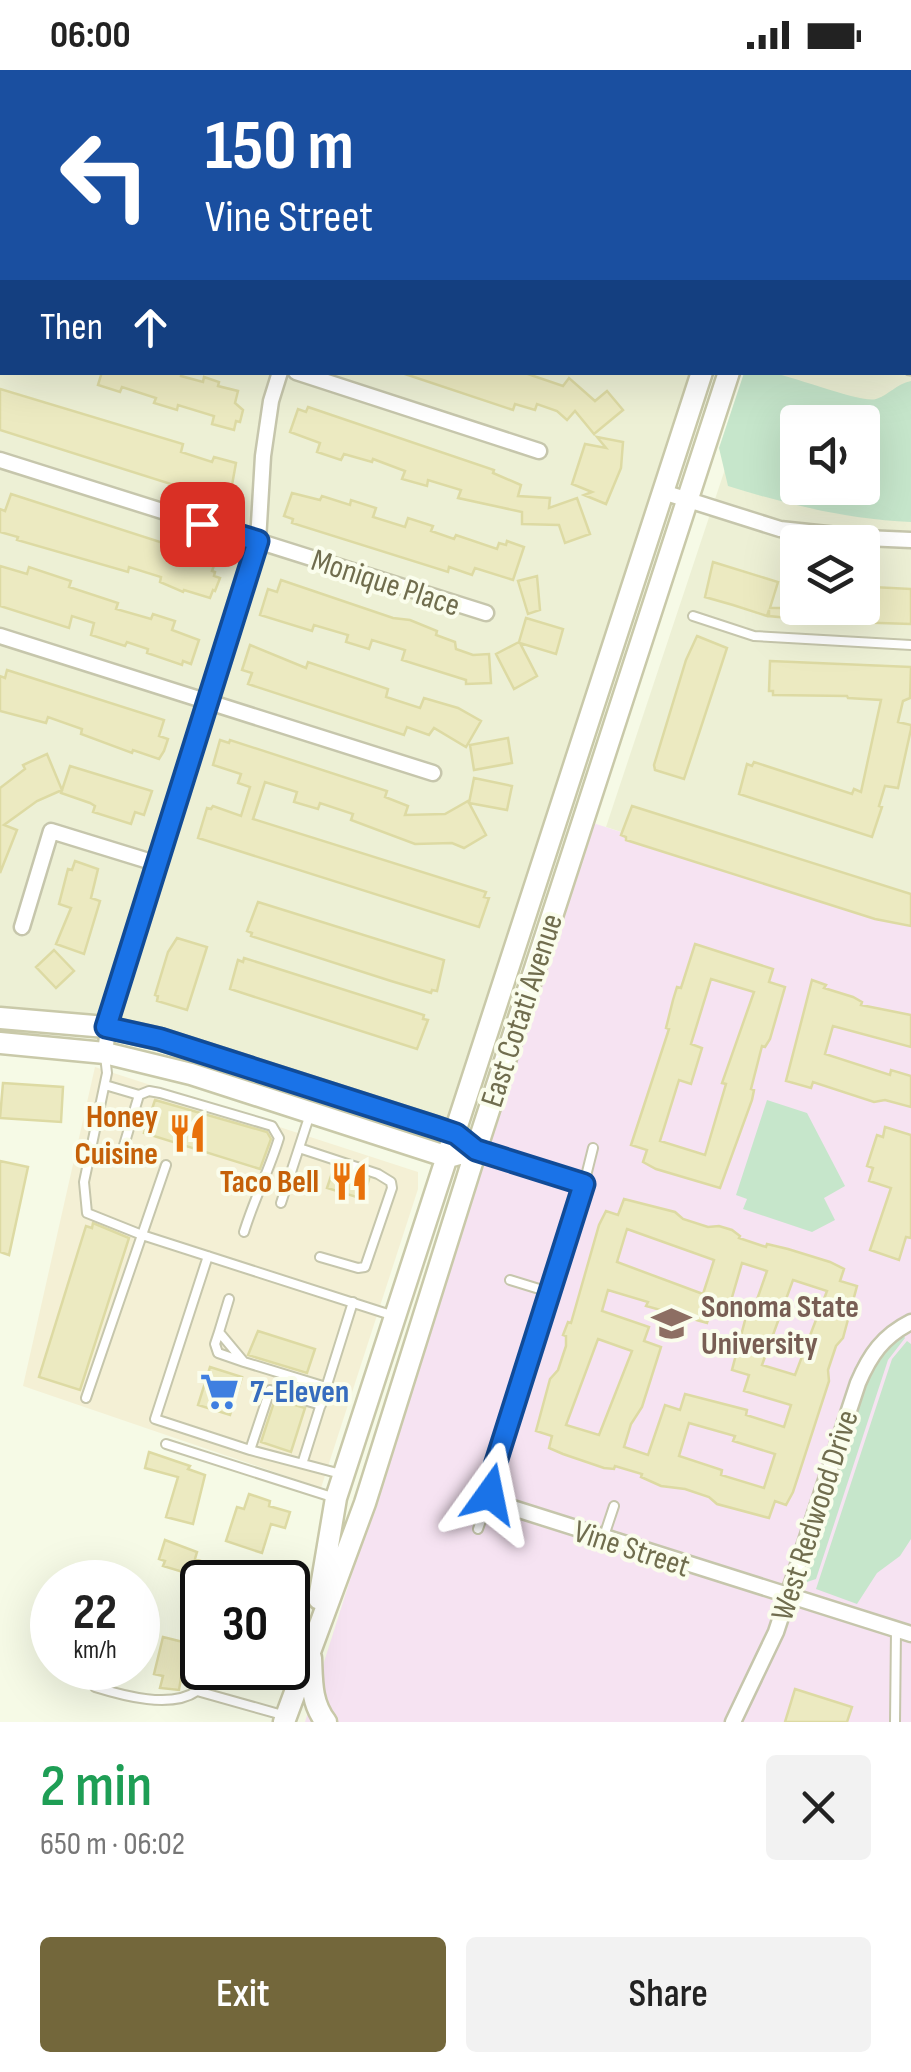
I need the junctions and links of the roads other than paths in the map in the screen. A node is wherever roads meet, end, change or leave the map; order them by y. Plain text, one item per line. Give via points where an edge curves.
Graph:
1 (279, 375) edge
2 (305, 375) edge
3 (701, 375) edge
4 (728, 375) edge
5 (539, 452) dead end
6 (0, 460) edge
7 (663, 492) junction
8 (688, 500) junction
9 (911, 540) edge
10 (258, 541) junction
11 (486, 614) dead end
12 (692, 616) dead end
13 (0, 636) edge
14 (911, 644) edge
15 (207, 702) junction
16 (433, 774) dead end
17 (155, 864) junction
18 (22, 927) dead end
19 (0, 1018) edge
20 (106, 1027) junction
21 (0, 1043) edge
22 (105, 1053) junction
23 (104, 1085) junction
24 (139, 1095) junction
25 (310, 1114) junction
26 (456, 1134) junction
27 (299, 1148) junction
28 (593, 1148) dead end
29 (476, 1150) junction
30 (122, 1152) dead end
31 (448, 1157) junction
32 (166, 1165) dead end
33 (584, 1184) junction
34 (281, 1203) dead end
35 (244, 1232) dead end
36 (142, 1235) junction
37 (208, 1256) junction
38 (320, 1257) dead end
39 (510, 1280) dead end
40 (549, 1292) junction
41 (230, 1299) dead end
42 (353, 1302) junction
43 (396, 1316) junction
44 (911, 1322) edge
45 (219, 1332) junction
46 (244, 1362) junction
47 (326, 1387) junction
48 (86, 1398) dead end
49 (321, 1404) junction
50 (166, 1444) dead end
51 (250, 1450) junction
52 (303, 1461) junction
53 (344, 1474) junction
54 (490, 1494) junction
55 (336, 1498) junction
56 (614, 1506) dead end
57 (478, 1529) dead end
58 (603, 1539) junction
59 (788, 1598) junction
60 (903, 1632) edge
61 (310, 1647) junction
62 (107, 1690) edge
63 (295, 1690) edge
64 (285, 1720) edge
65 (326, 1722) edge
66 (733, 1722) edge
67 (895, 1722) edge

1 - 10 street via 263,456
2 - 5 street
3 - 7 main road, East Cotati Avenue
4 - 8 main road, East Cotati Avenue
6 - 10 street, Monique Place
7 - 8 street
7 - 26 main road, East Cotati Avenue
8 - 9 street via 780,528
8 - 29 main road, East Cotati Avenue
10 - 11 street, Monique Place
10 - 15 street
12 - 14 lane via 754,636
13 - 15 street
15 - 16 street
15 - 17 street
17 - 18 street via 51,831
17 - 20 street
19 - 20 main road
20 - 22 street
20 - 26 main road
21 - 22 main road
22 - 23 lane
22 - 25 main road
23 - 24 lane
23 - 36 lane via 84,1182 87,1213
24 - 30 lane
24 - 35 lane via 160,1093 272,1126 279,1138
25 - 27 lane
25 - 31 main road
26 - 29 main road
26 - 31 main road, East Cotati Avenue
27 - 34 lane
27 - 38 lane via 391,1182 366,1267
28 - 33 lane
29 - 31 main road
29 - 33 street
29 - 61 main road, East Cotati Avenue via 364,1503
31 - 43 main road, East Cotati Avenue
32 - 36 lane
33 - 40 street
36 - 37 lane
36 - 48 lane
37 - 42 lane
37 - 51 lane via 155,1419
39 - 40 lane
40 - 54 street
41 - 45 lane
42 - 43 lane
42 - 47 lane
43 - 53 main road, East Cotati Avenue
44 - 59 street, West Redwood Drive via 887,1337 866,1365
45 - 46 lane
45 - 46 lane via 218,1354
46 - 47 lane
47 - 49 lane
49 - 51 lane via 270,1390
49 - 52 lane
50 - 55 lane
51 - 52 lane
52 - 53 lane
53 - 55 main road, East Cotati Avenue
54 - 57 lane
54 - 58 street, Vine Street via 507,1509
55 - 61 main road, East Cotati Avenue
56 - 58 lane
58 - 59 street, Vine Street
59 - 60 street, Vine Street
59 - 66 street, West Redwood Drive
60 - 67 lane
61 - 65 main road via 312,1689
62 - 64 lane via 185,1699 197,1691
63 - 64 main road, East Cotati Avenue

